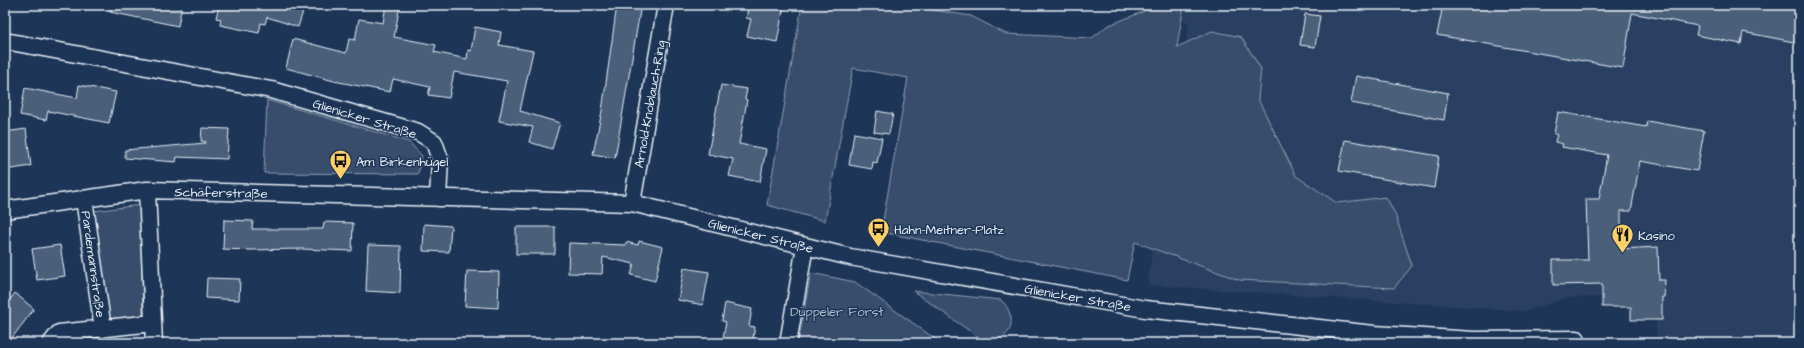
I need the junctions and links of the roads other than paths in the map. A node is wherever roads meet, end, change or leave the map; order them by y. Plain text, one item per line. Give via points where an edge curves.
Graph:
1 (666, 5) edge
2 (5, 41) edge
3 (147, 190) junction
4 (438, 198) junction
5 (84, 199) junction
6 (632, 202) junction
7 (5, 210) edge
8 (805, 246) junction
9 (153, 323) junction
10 (103, 329) junction
11 (1577, 339) dead end
12 (51, 343) edge
13 (154, 343) edge
14 (788, 343) edge

1 - 6 street, Arnold-Knoblauch-Ring
2 - 4 street, Glienicker Straße via 271,90 418,132 434,142 440,159
3 - 4 street, Schäferstraße
3 - 5 street, Schäferstraße
3 - 9 street
4 - 6 street, Glienicker Straße
5 - 7 street, Schäferstraße
5 - 10 street, Pardemannstraße
6 - 8 street, Glienicker Straße
8 - 11 street, Glienicker Straße via 901,267 1144,309 1374,334 1474,340
8 - 14 street
9 - 10 street, Pardemannstraße
9 - 13 street
10 - 12 street, Pardemannstraße via 59,333

